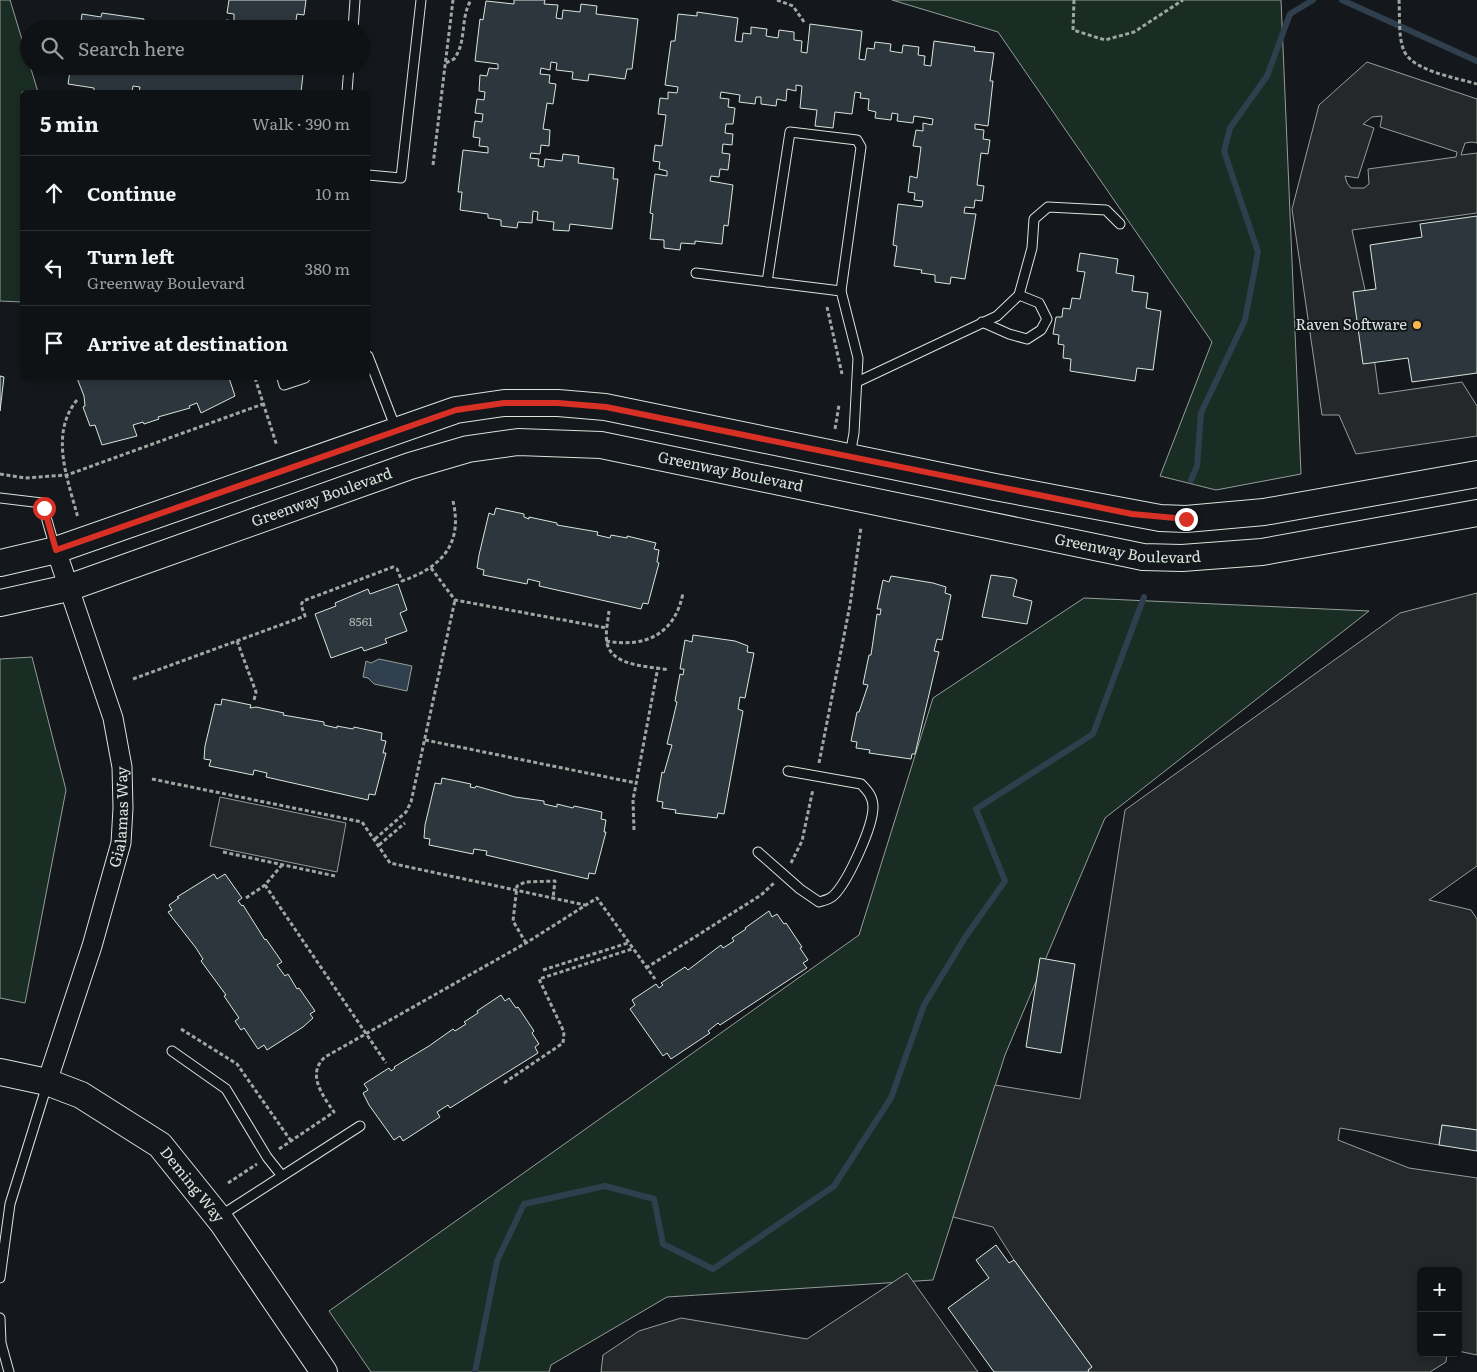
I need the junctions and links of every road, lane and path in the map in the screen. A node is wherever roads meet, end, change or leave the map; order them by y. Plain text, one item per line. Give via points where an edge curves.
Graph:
1 (355, 0) edge
2 (421, 0) edge
3 (453, 0) edge
4 (471, 0) edge
5 (777, 0) edge
6 (1074, 0) edge
7 (1183, 0) edge
8 (1399, 0) edge
9 (354, 20) edge
10 (804, 22) dead end
11 (445, 63) junction
12 (349, 75) edge
13 (1477, 84) edge
14 (347, 90) edge
15 (434, 165) dead end
16 (370, 175) edge
17 (1120, 224) dead end
18 (696, 273) dead end
19 (767, 282) junction
20 (841, 291) junction
21 (1019, 295) junction
22 (827, 307) dead end
23 (982, 322) junction
24 (370, 361) edge
25 (842, 377) dead end
26 (256, 380) edge
27 (283, 380) edge
28 (299, 380) edge
29 (857, 382) junction
30 (76, 400) dead end
31 (840, 402) dead end
32 (263, 404) junction
33 (835, 429) dead end
34 (396, 430) junction
35 (276, 446) dead end
36 (850, 456) junction
37 (0, 474) edge
38 (1477, 474) edge
39 (67, 475) junction
40 (0, 498) edge
41 (453, 501) dead end
42 (1477, 513) edge
43 (78, 518) dead end
44 (56, 550) junction
45 (0, 563) edge
46 (430, 568) junction
47 (68, 588) junction
48 (683, 593) dead end
49 (455, 600) junction
50 (0, 603) edge
51 (609, 611) dead end
52 (607, 628) junction
53 (237, 641) junction
54 (606, 641) junction
55 (658, 668) junction
56 (669, 670) dead end
57 (133, 679) dead end
58 (254, 700) dead end
59 (425, 740) junction
60 (788, 771) dead end
61 (152, 778) dead end
62 (636, 783) junction
63 (405, 823) dead end
64 (634, 830) dead end
65 (375, 839) junction
66 (379, 846) junction
67 (223, 852) dead end
68 (758, 852) dead end
69 (282, 865) junction
70 (336, 876) dead end
71 (265, 885) junction
72 (516, 890) junction
73 (246, 898) dead end
74 (553, 898) junction
75 (585, 905) junction
76 (526, 943) junction
77 (628, 943) junction
78 (632, 950) junction
79 (543, 970) dead end
80 (655, 979) dead end
81 (181, 1029) dead end
82 (366, 1034) junction
83 (172, 1051) dead end
84 (386, 1063) dead end
85 (0, 1072) edge
86 (47, 1082) junction
87 (504, 1083) dead end
88 (360, 1126) dead end
89 (291, 1141) junction
90 (268, 1157) junction
91 (282, 1176) junction
92 (228, 1183) dead end
93 (218, 1217) junction
94 (0, 1278) edge
95 (0, 1318) edge
96 (322, 1371) edge
97 (8, 1372) edge

1 - 9 lane
2 - 16 lane via 401,178
3 - 11 path
4 - 11 path via 461,46 454,59
5 - 10 path via 793,6
6 - 7 path via 1073,30 1105,40 1134,32
8 - 13 path via 1402,43 1415,65
11 - 15 path
12 - 14 lane
17 - 21 lane via 1106,210 1048,207 1034,219 1032,248
18 - 19 lane
19 - 20 lane
19 - 20 lane via 790,132 800,133 857,140 861,147
20 - 29 lane via 858,358
21 - 23 lane via 997,316
21 - 23 lane via 1039,303 1047,319 1041,330 1027,339
22 - 25 path
23 - 29 lane
24 - 34 lane
26 - 32 path
27 - 28 lane via 284,385
29 - 36 lane
30 - 39 path via 64,420 62,433
31 - 33 path
32 - 35 path
32 - 39 path
34 - 36 street via 456,410 504,403 558,403 606,407
34 - 44 street
36 - 38 street via 1132,514 1186,519 1264,512
37 - 39 path via 26,478
39 - 43 path
40 - 44 lane via 42,503
41 - 46 path via 454,538 445,555
42 - 47 street, Greenway Boulevard via 1262,552 1200,558 1143,557 601,445 518,442 468,448 410,466
44 - 45 street
44 - 47 street, Gialamas Way
46 - 49 path
46 - 53 path via 402,581 393,567 303,600 301,605 305,616
47 - 50 street, Greenway Boulevard
47 - 86 street, Gialamas Way via 113,718 122,767 124,808 121,843 92,946
48 - 54 path via 675,619 659,633 631,644
49 - 52 path
49 - 59 path
51 - 52 path
52 - 54 path
53 - 57 path
53 - 58 path via 256,692
54 - 55 path via 613,654 622,661
55 - 56 path
55 - 62 path
59 - 62 path
59 - 65 path via 409,808
60 - 68 lane via 860,784 871,797 873,808 869,826 842,884 829,899 819,902
61 - 65 path via 362,822
62 - 64 path
63 - 66 path
65 - 66 path
66 - 72 path via 390,863
67 - 69 path
69 - 70 path
69 - 71 path
71 - 73 path
71 - 82 path
72 - 74 path
72 - 74 path via 520,883 555,881
72 - 76 path via 512,921
74 - 75 path
75 - 76 path
75 - 77 path via 597,898
76 - 82 path
77 - 78 path
77 - 79 path
78 - 80 path
78 - 87 path via 539,979 564,1032 563,1043
81 - 89 path via 237,1064
82 - 84 path
82 - 89 path via 320,1062 319,1090 334,1112
83 - 90 lane via 226,1089
85 - 86 street, Deming Way
86 - 93 street, Deming Way via 81,1095 160,1145
86 - 94 lane via 10,1204
88 - 91 lane
89 - 90 path
90 - 91 lane
90 - 92 path
91 - 93 lane
93 - 96 street, Deming Way
95 - 97 lane via 1,1343

